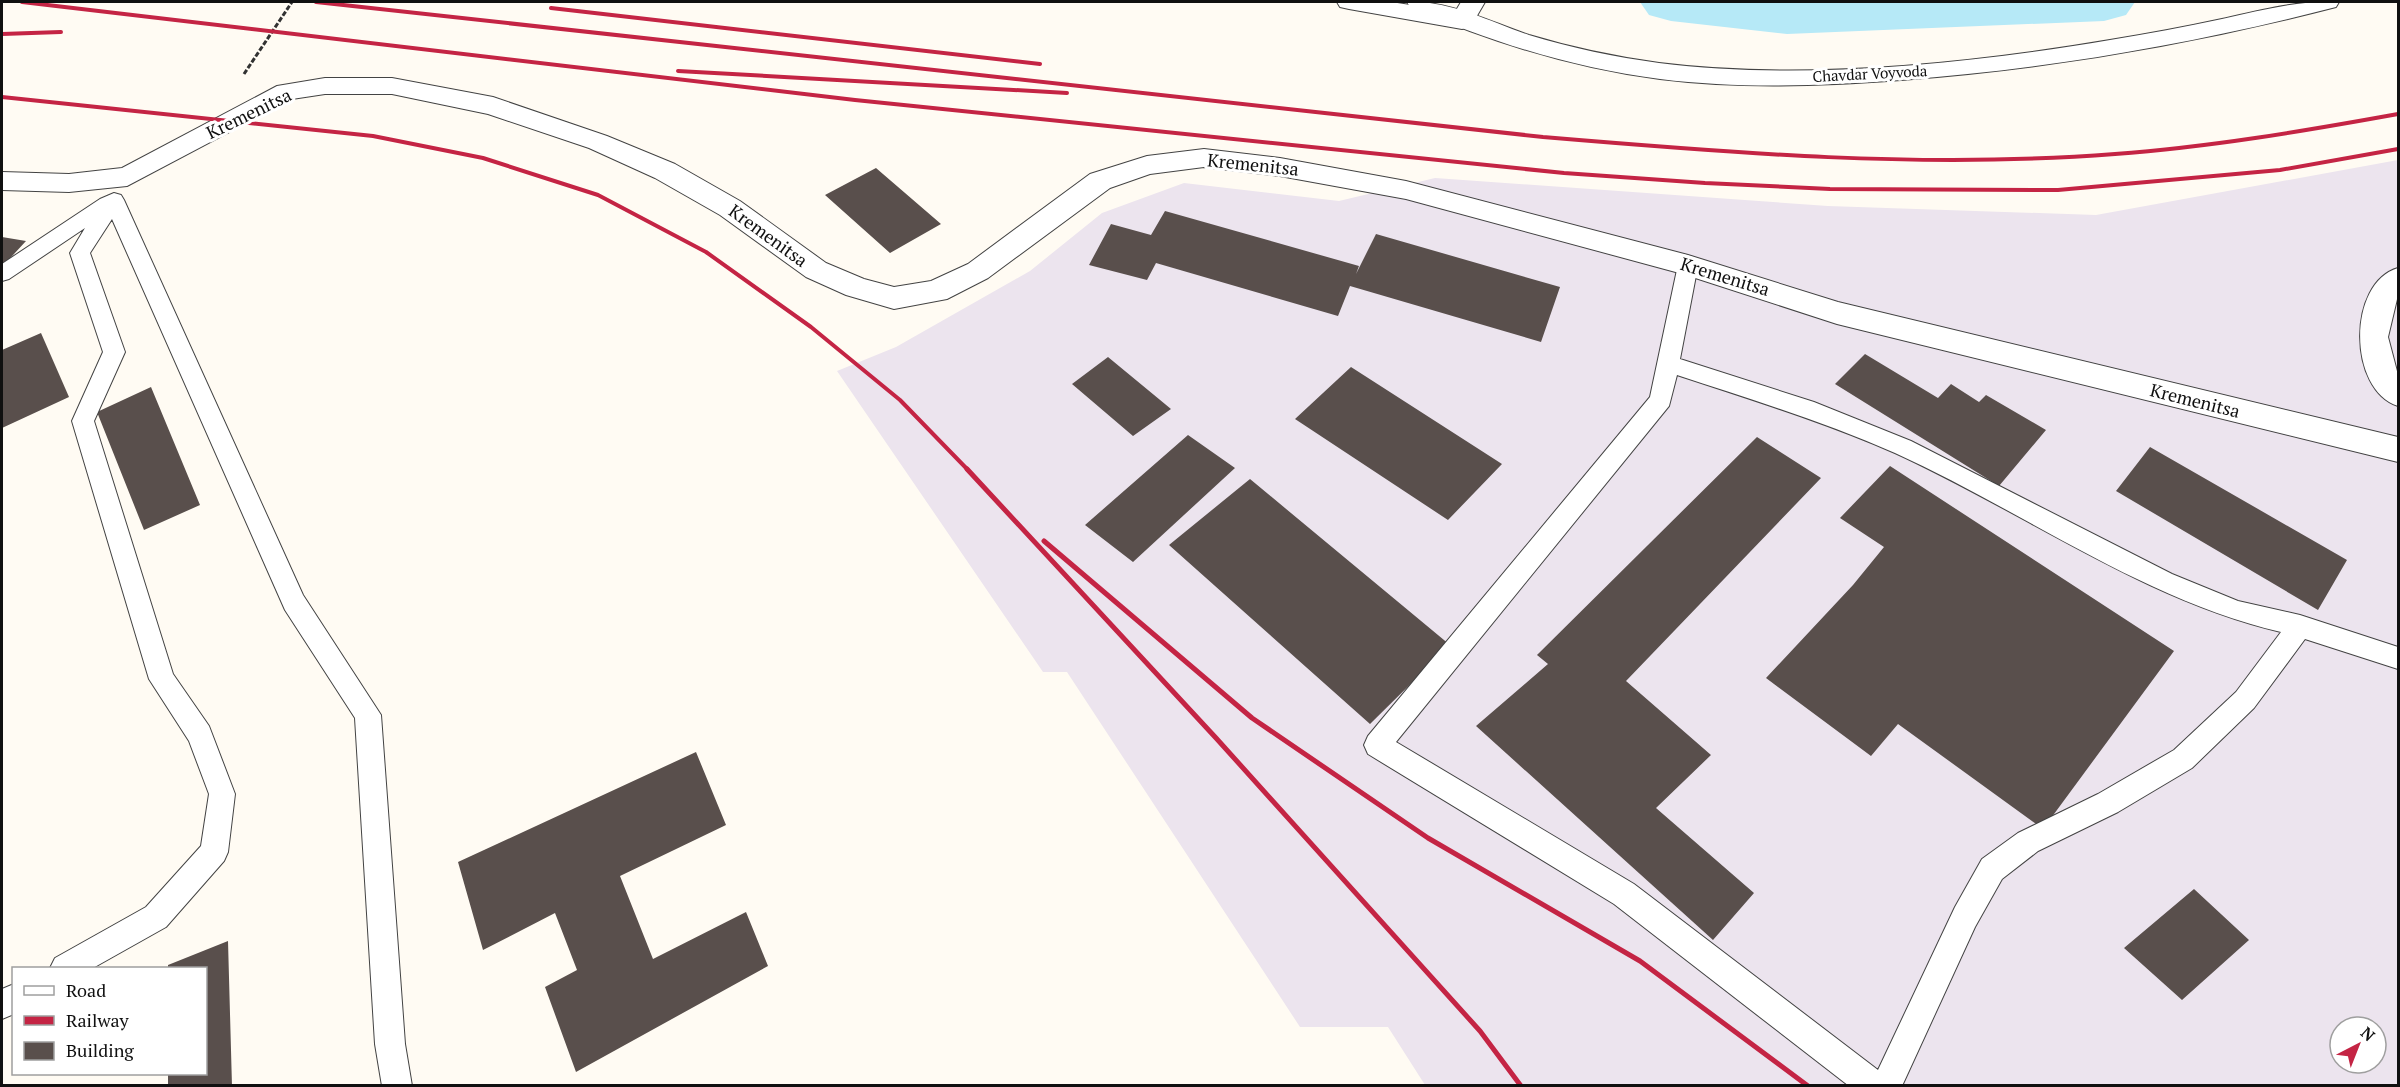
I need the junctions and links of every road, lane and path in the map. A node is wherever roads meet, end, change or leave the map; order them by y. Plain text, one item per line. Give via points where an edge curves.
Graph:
1 (292, 2) edge
2 (1349, 2) edge
3 (1419, 2) edge
4 (2327, 2) edge
5 (1468, 11) edge
6 (239, 115) junction
7 (2, 182) edge
8 (121, 188) junction
9 (1688, 265) junction
10 (2, 274) edge
11 (2393, 286) edge
12 (1669, 364) junction
13 (2398, 394) edge
14 (2398, 450) edge
15 (2300, 626) junction
16 (2398, 658) edge
17 (68, 967) edge
18 (397, 1086) edge
19 (1874, 1086) edge
20 (1886, 1086) edge

1 - 6 path via 239,82
2 - 5 street
3 - 5 street, Chavdar Voyvoda
4 - 5 street, Chavdar Voyvoda via 2224,28 2049,59 1829,77 1701,76 1627,66 1565,53
6 - 8 street, Kremenitsa
6 - 9 street, Kremenitsa via 286,92 325,86 392,86 493,106 598,142 664,171 730,208 816,270 856,288 894,298 937,291 978,271 1100,181 1146,165 1204,158 1301,170 1406,190
7 - 8 street, Kremenitsa
8 - 10 lane
8 - 17 lane via 80,253 114,352 83,421 162,679 200,735 222,794 214,852 164,909
8 - 18 lane via 294,603 368,715 390,1044
9 - 12 lane
9 - 14 street, Kremenitsa via 1837,313
11 - 13 street via 2373,337 2384,380
12 - 15 lane via 1806,408 1892,443 2053,522 2163,582 2235,611
12 - 19 lane via 1661,400 1377,745 1624,894
15 - 16 lane
15 - 20 lane via 2245,700 2183,759 2108,803 2028,842 1992,869 1965,917

